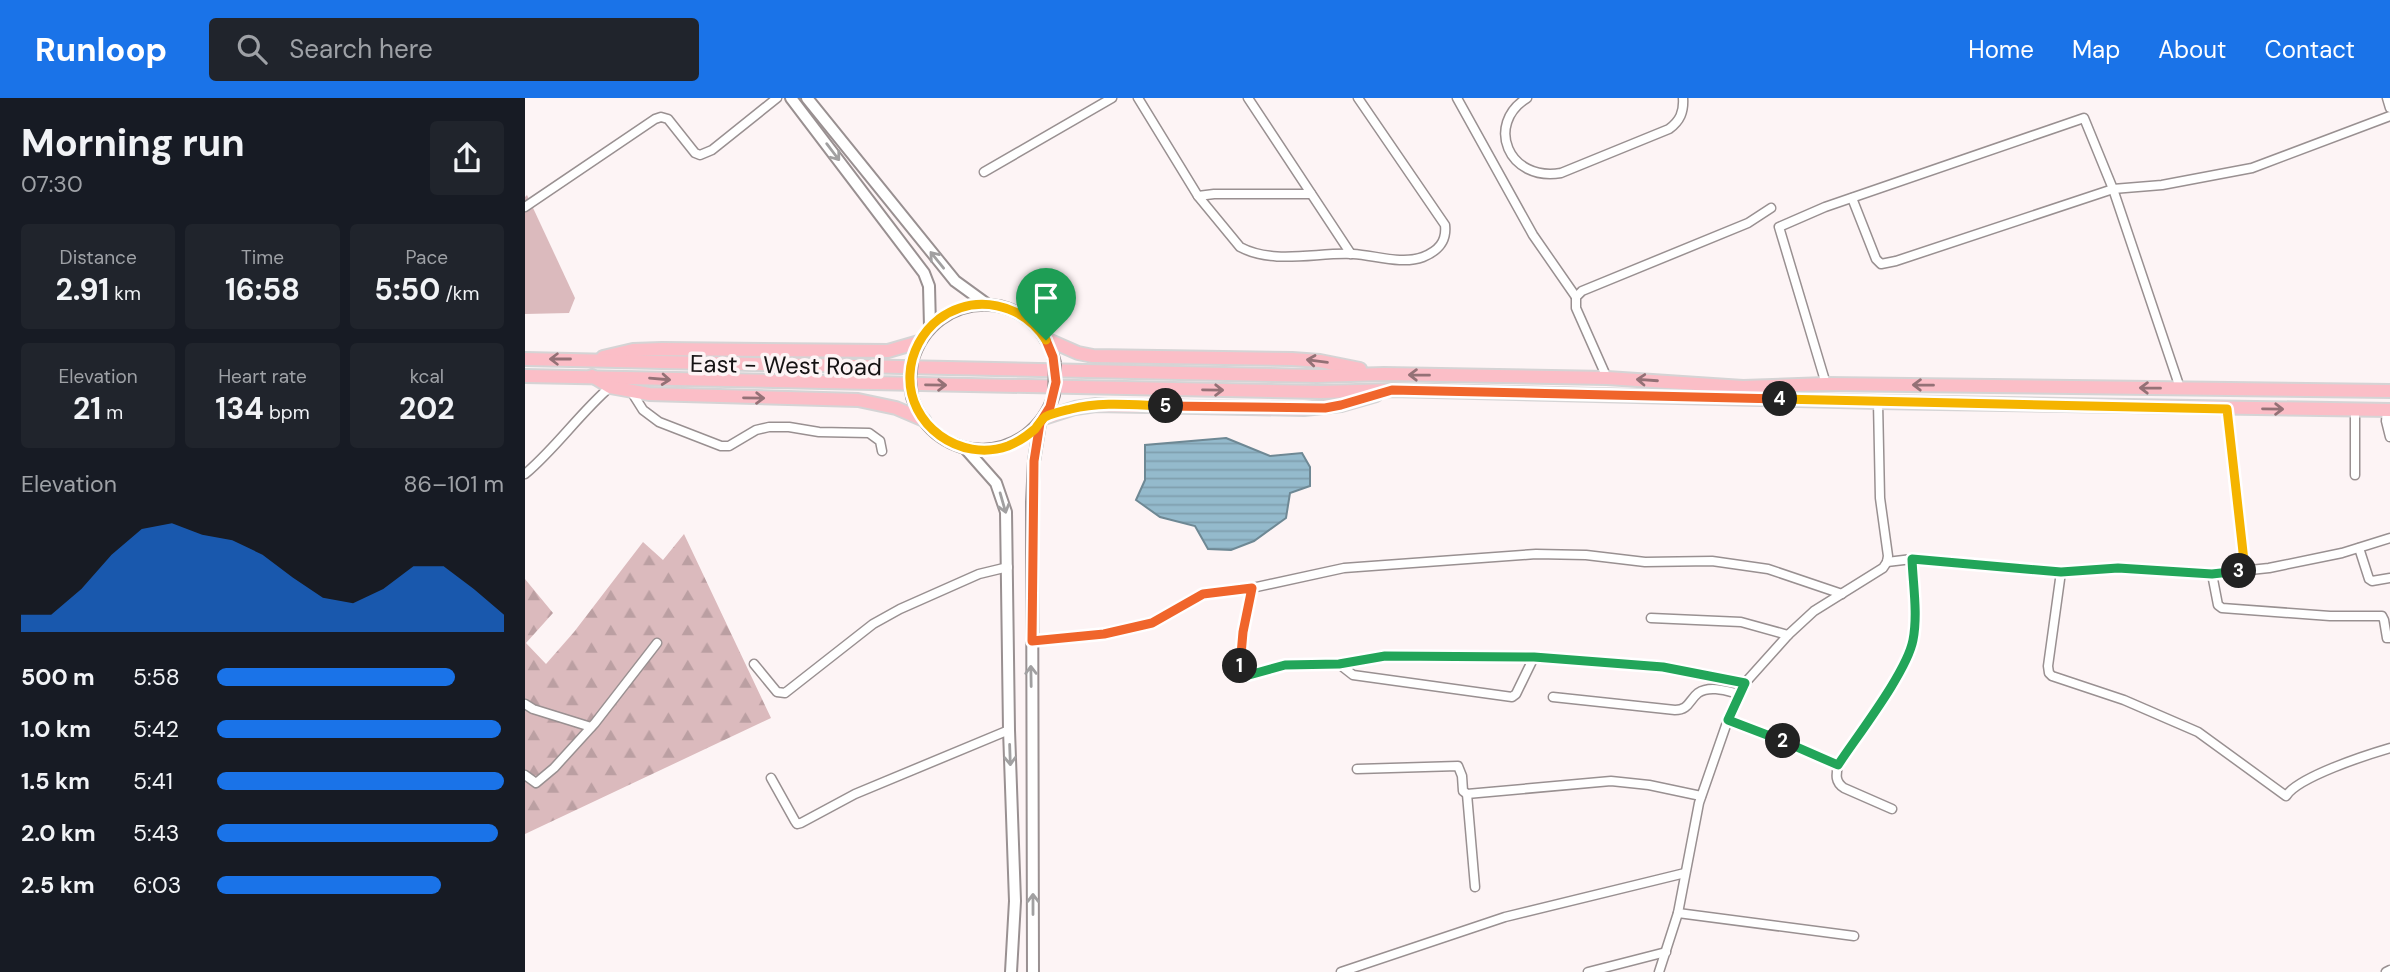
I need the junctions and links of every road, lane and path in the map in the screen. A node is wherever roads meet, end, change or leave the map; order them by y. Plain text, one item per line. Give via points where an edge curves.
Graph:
1 (777, 98) edge
2 (791, 98) edge
3 (807, 98) edge
4 (1112, 98) edge
5 (1138, 98) edge
6 (1248, 98) edge
7 (1358, 98) edge
8 (1457, 98) edge
9 (1527, 98) edge
10 (1683, 98) edge
11 (2390, 116) edge
12 (984, 172) dead end
13 (2113, 188) junction
14 (1311, 194) junction
15 (1198, 196) junction
16 (1852, 198) junction
17 (525, 207) edge
18 (1771, 208) dead end
19 (1351, 254) junction
20 (1576, 297) junction
21 (988, 304) junction
22 (930, 327) junction
23 (1046, 340) junction
24 (919, 342) junction
25 (525, 359) edge
26 (594, 360) junction
27 (1384, 374) junction
28 (525, 376) edge
29 (592, 376) junction
30 (1607, 378) junction
31 (1826, 384) junction
32 (610, 387) junction
33 (2180, 388) junction
34 (1392, 390) junction
35 (631, 391) junction
36 (2390, 391) edge
37 (1878, 402) junction
38 (2227, 409) junction
39 (2355, 410) junction
40 (2388, 410) edge
41 (1042, 420) junction
42 (924, 421) junction
43 (2390, 437) edge
44 (965, 448) junction
45 (882, 451) dead end
46 (527, 471) edge
47 (2355, 475) dead end
48 (2390, 537) edge
49 (2359, 548) junction
50 (1912, 559) junction
51 (1887, 562) junction
52 (1008, 567) junction
53 (2245, 570) junction
54 (2061, 572) junction
55 (2212, 574) junction
56 (2390, 578) edge
57 (1252, 588) junction
58 (1842, 594) junction
59 (1650, 618) dead end
60 (1788, 635) junction
61 (2390, 638) edge
62 (1032, 641) junction
63 (657, 643) dead end
64 (1534, 657) junction
65 (754, 664) dead end
66 (1339, 664) junction
67 (1745, 683) junction
68 (1739, 694) junction
69 (1553, 697) dead end
70 (525, 704) edge
71 (1728, 720) junction
72 (591, 727) junction
73 (1009, 730) junction
74 (2390, 748) edge
75 (1838, 765) junction
76 (1357, 769) dead end
77 (525, 775) edge
78 (771, 778) dead end
79 (1467, 794) junction
80 (1701, 796) junction
81 (1892, 809) dead end
82 (1685, 873) junction
83 (1475, 887) dead end
84 (1678, 913) junction
85 (1854, 936) dead end
86 (1666, 952) junction
87 (1011, 972) edge
88 (1033, 972) edge
89 (1341, 972) edge
90 (1588, 972) edge
91 (1659, 972) edge

1 - 17 street via 700,155 668,119 655,119
2 -> 22 main road via 925,273
21 -> 3 main road via 955,281
4 - 12 street
5 - 15 street
6 - 14 street
7 - 19 street via 1445,225 1446,235 1439,248 1421,258
8 - 20 street via 1533,235
9 - 10 street via 1511,113 1506,141 1520,166 1547,175 1669,129 1682,114
11 - 13 street via 2252,169 2162,185
13 - 16 street via 1881,264
13 - 16 street via 2084,118
13 - 33 street
14 - 15 street
14 - 19 street
15 - 19 street via 1248,251 1283,256
16 - 31 street via 1779,227
18 - 20 street via 1748,223
20 - 30 street via 1576,308
21 - 22 main road via 957,309
21 - 23 main road via 1024,317
22 - 24 main road
27 -> 23 main road via 1291,359 1093,356
23 - 41 main road, bridge via 1056,376 1054,394
24 - 26 main road via 888,351 862,352 633,350
24 - 42 main road, bridge via 910,379 912,397
26 -> 25 main road, East - West Road
26 - 27 main road, East - West Road
30 -> 27 main road, East - West Road
28 - 29 main road, East - West Road
29 - 32 main road
29 -> 34 main road, East - West Road
31 -> 30 main road, East - West Road via 1743,387
33 -> 31 main road, East - West Road
32 - 35 main road
32 - 46 street
33 - 36 main road, East - West Road
34 - 37 main road, East - West Road
34 - 41 main road via 1325,408 1096,405
35 -> 42 main road via 858,400 896,408
35 - 45 street via 643,410 659,422 721,446 756,430 789,427 869,433 880,442
37 - 38 main road, East - West Road
37 - 51 street
38 -> 39 main road, East - West Road
38 - 53 street
39 - 40 main road, East - West Road
39 - 47 street
40 - 43 street
41 - 44 main road via 1009,445
41 - 62 main road via 1034,461
42 - 44 main road via 942,438
44 -> 52 main road via 1002,495
48 - 49 street
49 - 53 street
49 - 56 street via 2369,579
50 - 51 street
50 - 54 street
50 - 75 street via 1912,643 1902,668
51 - 58 street
52 - 65 street via 979,574 873,624 785,693 777,692
52 - 73 main road
53 - 55 street
54 - 55 street via 2118,568
54 - 74 street via 2048,666 2052,676 2124,699 2197,732 2286,796 2303,781
55 - 61 street via 2222,608 2382,616
57 - 58 street via 1344,568 1536,554 1645,562 1712,561 1767,569
57 - 62 street via 1203,594 1152,623 1104,634
57 - 66 street via 1241,674 1285,665
58 - 60 street
59 - 60 street via 1741,622
60 - 67 street
88 -> 62 main road
63 - 72 street
64 - 66 street via 1385,656
64 - 66 street via 1512,697 1353,675
64 - 67 street via 1663,667
67 - 68 street
68 - 69 street via 1705,690 1686,708 1675,710
68 - 71 street
70 - 72 street
71 - 75 street
71 - 80 street
72 - 77 street via 541,780 536,783
73 - 78 street via 855,794 797,824
73 -> 87 main road via 1016,901
75 - 81 street via 1840,785
76 - 79 street via 1458,766
79 - 80 street via 1612,781
79 - 83 street
80 - 82 street
82 - 84 street
82 - 89 street via 1505,917
84 - 85 street
84 - 86 street
86 - 90 street
86 - 91 street

